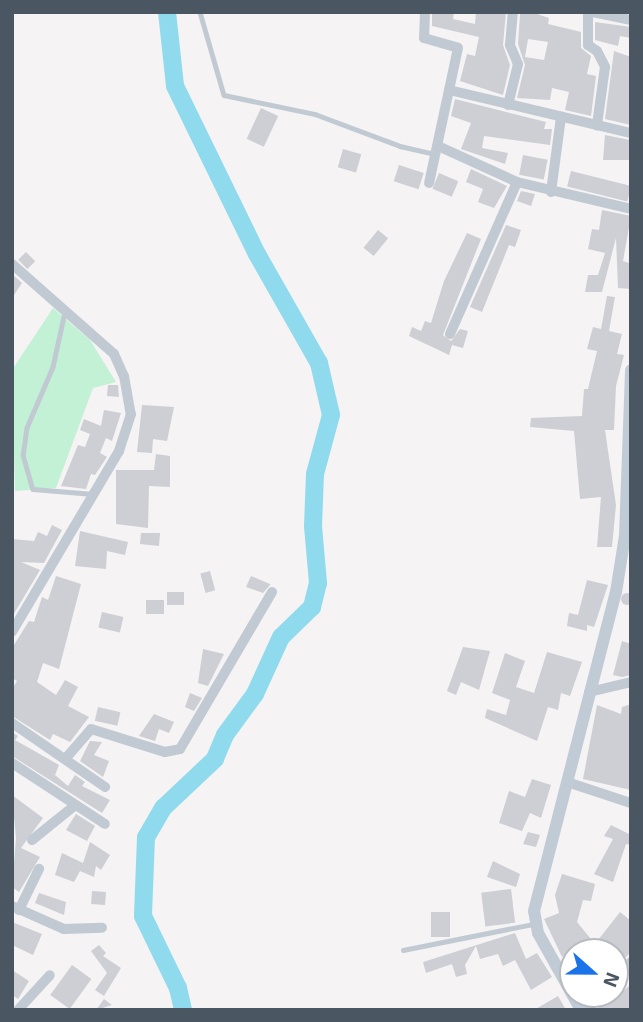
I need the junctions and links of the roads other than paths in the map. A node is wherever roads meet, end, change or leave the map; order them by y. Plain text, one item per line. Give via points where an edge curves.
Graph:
1 (200, 12) edge
2 (425, 12) edge
3 (513, 12) edge
4 (591, 12) edge
5 (631, 20) edge
6 (449, 90) junction
7 (508, 104) junction
8 (561, 117) junction
9 (597, 125) junction
10 (631, 133) edge
11 (437, 150) junction
12 (517, 182) junction
13 (429, 183) dead end
14 (551, 192) junction
15 (631, 209) edge
16 (12, 264) edge
17 (65, 308) junction
18 (450, 334) dead end
19 (630, 379) edge
20 (95, 494) junction
21 (629, 498) edge
22 (272, 592) dead end
23 (12, 632) edge
24 (631, 682) edge
25 (589, 692) junction
26 (12, 723) edge
27 (66, 758) junction
28 (12, 763) edge
29 (567, 782) junction
30 (104, 787) dead end
31 (631, 803) edge
32 (74, 806) junction
33 (105, 824) dead end
34 (32, 840) dead end
35 (39, 869) dead end
36 (16, 908) edge
37 (534, 924) junction
38 (102, 928) dead end
39 (403, 950) dead end
40 (50, 975) dead end
41 (12, 1006) edge
42 (19, 1010) edge
43 (584, 1010) edge

1 - 11 lane via 224,95 315,114 400,146
2 - 6 street via 424,38 458,48
3 - 7 street via 510,45 518,64
4 - 5 street
4 - 9 street via 588,45 605,67
6 - 7 street
6 - 11 street
7 - 8 street
8 - 9 street
8 - 14 street
9 - 10 street
11 - 12 street
11 - 13 street
12 - 14 street
12 - 18 street
14 - 15 street
16 - 17 street
17 - 20 street via 114,354 130,396 128,432
17 - 20 lane via 53,367 27,428 23,455 33,489
19 - 21 street
20 - 23 street
21 - 25 street via 616,592
22 - 27 street via 180,749 165,752 91,729
24 - 25 street
25 - 29 street
26 - 27 street
27 - 30 street
28 - 32 street
29 - 31 street
29 - 37 street via 538,885
32 - 33 street
32 - 34 street
35 - 36 street
36 - 38 street via 64,929
37 - 39 lane
37 - 43 street
40 - 42 street
41 - 42 street

